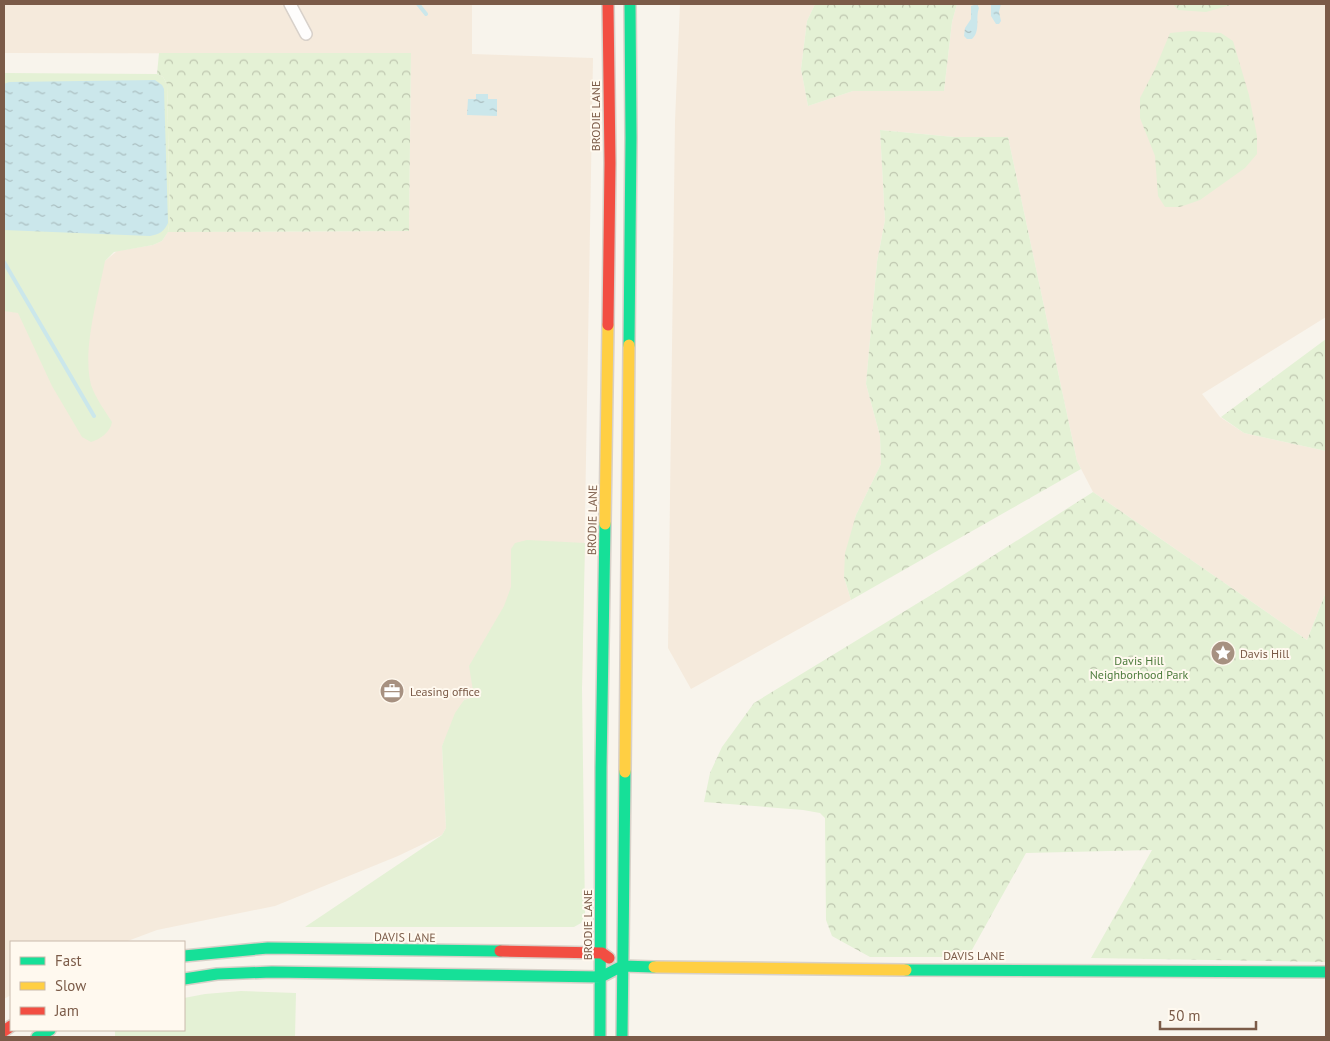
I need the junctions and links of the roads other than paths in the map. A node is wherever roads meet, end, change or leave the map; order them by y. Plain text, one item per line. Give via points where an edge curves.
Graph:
1 (290, 4) edge
2 (608, 4) edge
3 (630, 4) edge
4 (306, 34) dead end
5 (606, 517) junction
6 (628, 517) junction
7 (434, 951) junction
8 (602, 953) junction
9 (185, 956) edge
10 (622, 966) junction
11 (307, 972) junction
12 (1326, 972) edge
13 (601, 977) junction
14 (185, 979) edge
15 (48, 1031) edge
16 (37, 1037) edge
17 (600, 1037) edge
18 (622, 1037) edge

1 - 4 street
2 - 5 main road, BRODIE LANE via 610,163
3 - 6 main road
5 - 6 main road
5 - 8 main road, BRODIE LANE via 601,768
6 - 10 main road
7 - 8 main road, DAVIS LANE
7 - 9 main road, DAVIS LANE via 268,948
7 - 11 main road via 390,960 325,959 309,967
8 - 10 main road
8 - 13 main road, BRODIE LANE
10 - 12 main road, DAVIS LANE
10 - 13 main road, DAVIS LANE
10 - 18 main road
11 - 13 main road, DAVIS LANE
11 - 14 main road, DAVIS LANE via 217,974
13 - 17 main road, BRODIE LANE
15 - 16 main road

